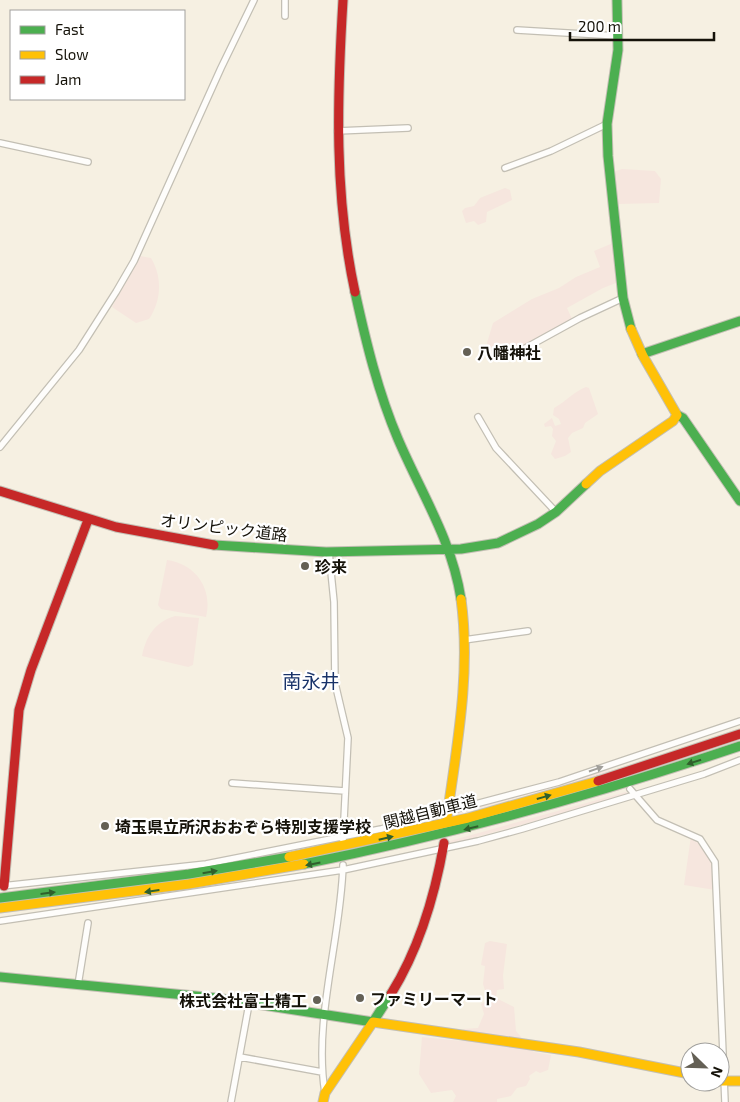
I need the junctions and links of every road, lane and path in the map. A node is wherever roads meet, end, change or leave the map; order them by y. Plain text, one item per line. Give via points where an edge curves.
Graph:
1 (254, 0) edge
2 (285, 0) edge
3 (343, 0) edge
4 (617, 0) edge
5 (285, 16) dead end
6 (517, 30) dead end
7 (618, 36) junction
8 (607, 124) junction
9 (408, 128) dead end
10 (337, 131) junction
11 (0, 144) edge
12 (88, 162) dead end
13 (506, 168) dead end
14 (623, 298) junction
15 (740, 321) edge
16 (520, 351) dead end
17 (642, 354) junction
18 (677, 414) junction
19 (478, 417) dead end
20 (0, 447) edge
21 (0, 491) edge
22 (740, 501) edge
23 (556, 512) junction
24 (88, 520) junction
25 (450, 550) junction
26 (329, 552) junction
27 (528, 631) dead end
28 (464, 640) junction
29 (740, 721) edge
30 (740, 734) edge
31 (740, 746) edge
32 (740, 760) edge
33 (232, 783) dead end
34 (630, 789) dead end
35 (345, 791) junction
36 (634, 796) junction
37 (448, 814) junction
38 (342, 838) junction
39 (443, 845) junction
40 (343, 868) junction
41 (2, 886) edge
42 (0, 898) edge
43 (0, 908) edge
44 (0, 921) edge
45 (88, 923) dead end
46 (0, 977) edge
47 (78, 985) junction
48 (249, 1004) junction
49 (325, 1015) junction
50 (374, 1022) junction
51 (721, 1042) edge
52 (240, 1057) junction
53 (322, 1072) junction
54 (680, 1072) edge
55 (324, 1098) edge
56 (231, 1102) edge

1 - 20 street via 134,261 79,350
2 - 5 street
3 - 10 main road
4 - 7 main road
6 - 7 street
7 - 8 main road
8 - 13 street
8 - 14 main road via 608,163
9 - 10 street
10 - 25 main road via 343,224 371,358 402,449
11 - 12 street
14 - 16 street
14 - 17 main road
15 - 17 main road
17 - 18 main road
18 - 22 main road via 716,463
18 - 23 main road, オリンピック道路 via 673,421 600,471
19 - 23 street via 496,448
21 - 24 main road, オリンピック道路
23 - 25 main road, オリンピック道路 via 524,532 498,543
24 - 26 main road, オリンピック道路 via 222,546
24 - 41 main road via 19,710
25 - 26 main road, オリンピック道路
25 - 28 main road
26 - 35 street via 334,602 335,683 348,738
27 - 28 street
28 - 37 main road via 459,735
37 -> 29 street via 612,767
42 -> 30 main road, 関越自動車道 via 196,874 323,852 454,822 566,791
31 -> 43 main road, 関越自動車道 via 569,801 385,849 190,885
32 - 36 street
33 - 35 street
34 - 36 street
35 - 38 street
36 - 39 street via 487,838
36 - 51 street via 657,820 700,839 715,862
37 - 38 street
38 - 41 street via 206,864
39 - 40 street
39 - 50 main road via 425,914 407,964
40 - 44 street
40 - 49 street
45 - 47 street
46 - 47 main road
47 - 48 main road
48 - 49 main road
48 - 52 street
49 - 50 main road
49 - 53 street
50 - 54 main road via 578,1052
50 - 55 main road
52 - 53 street
52 - 56 street
53 - 55 street

